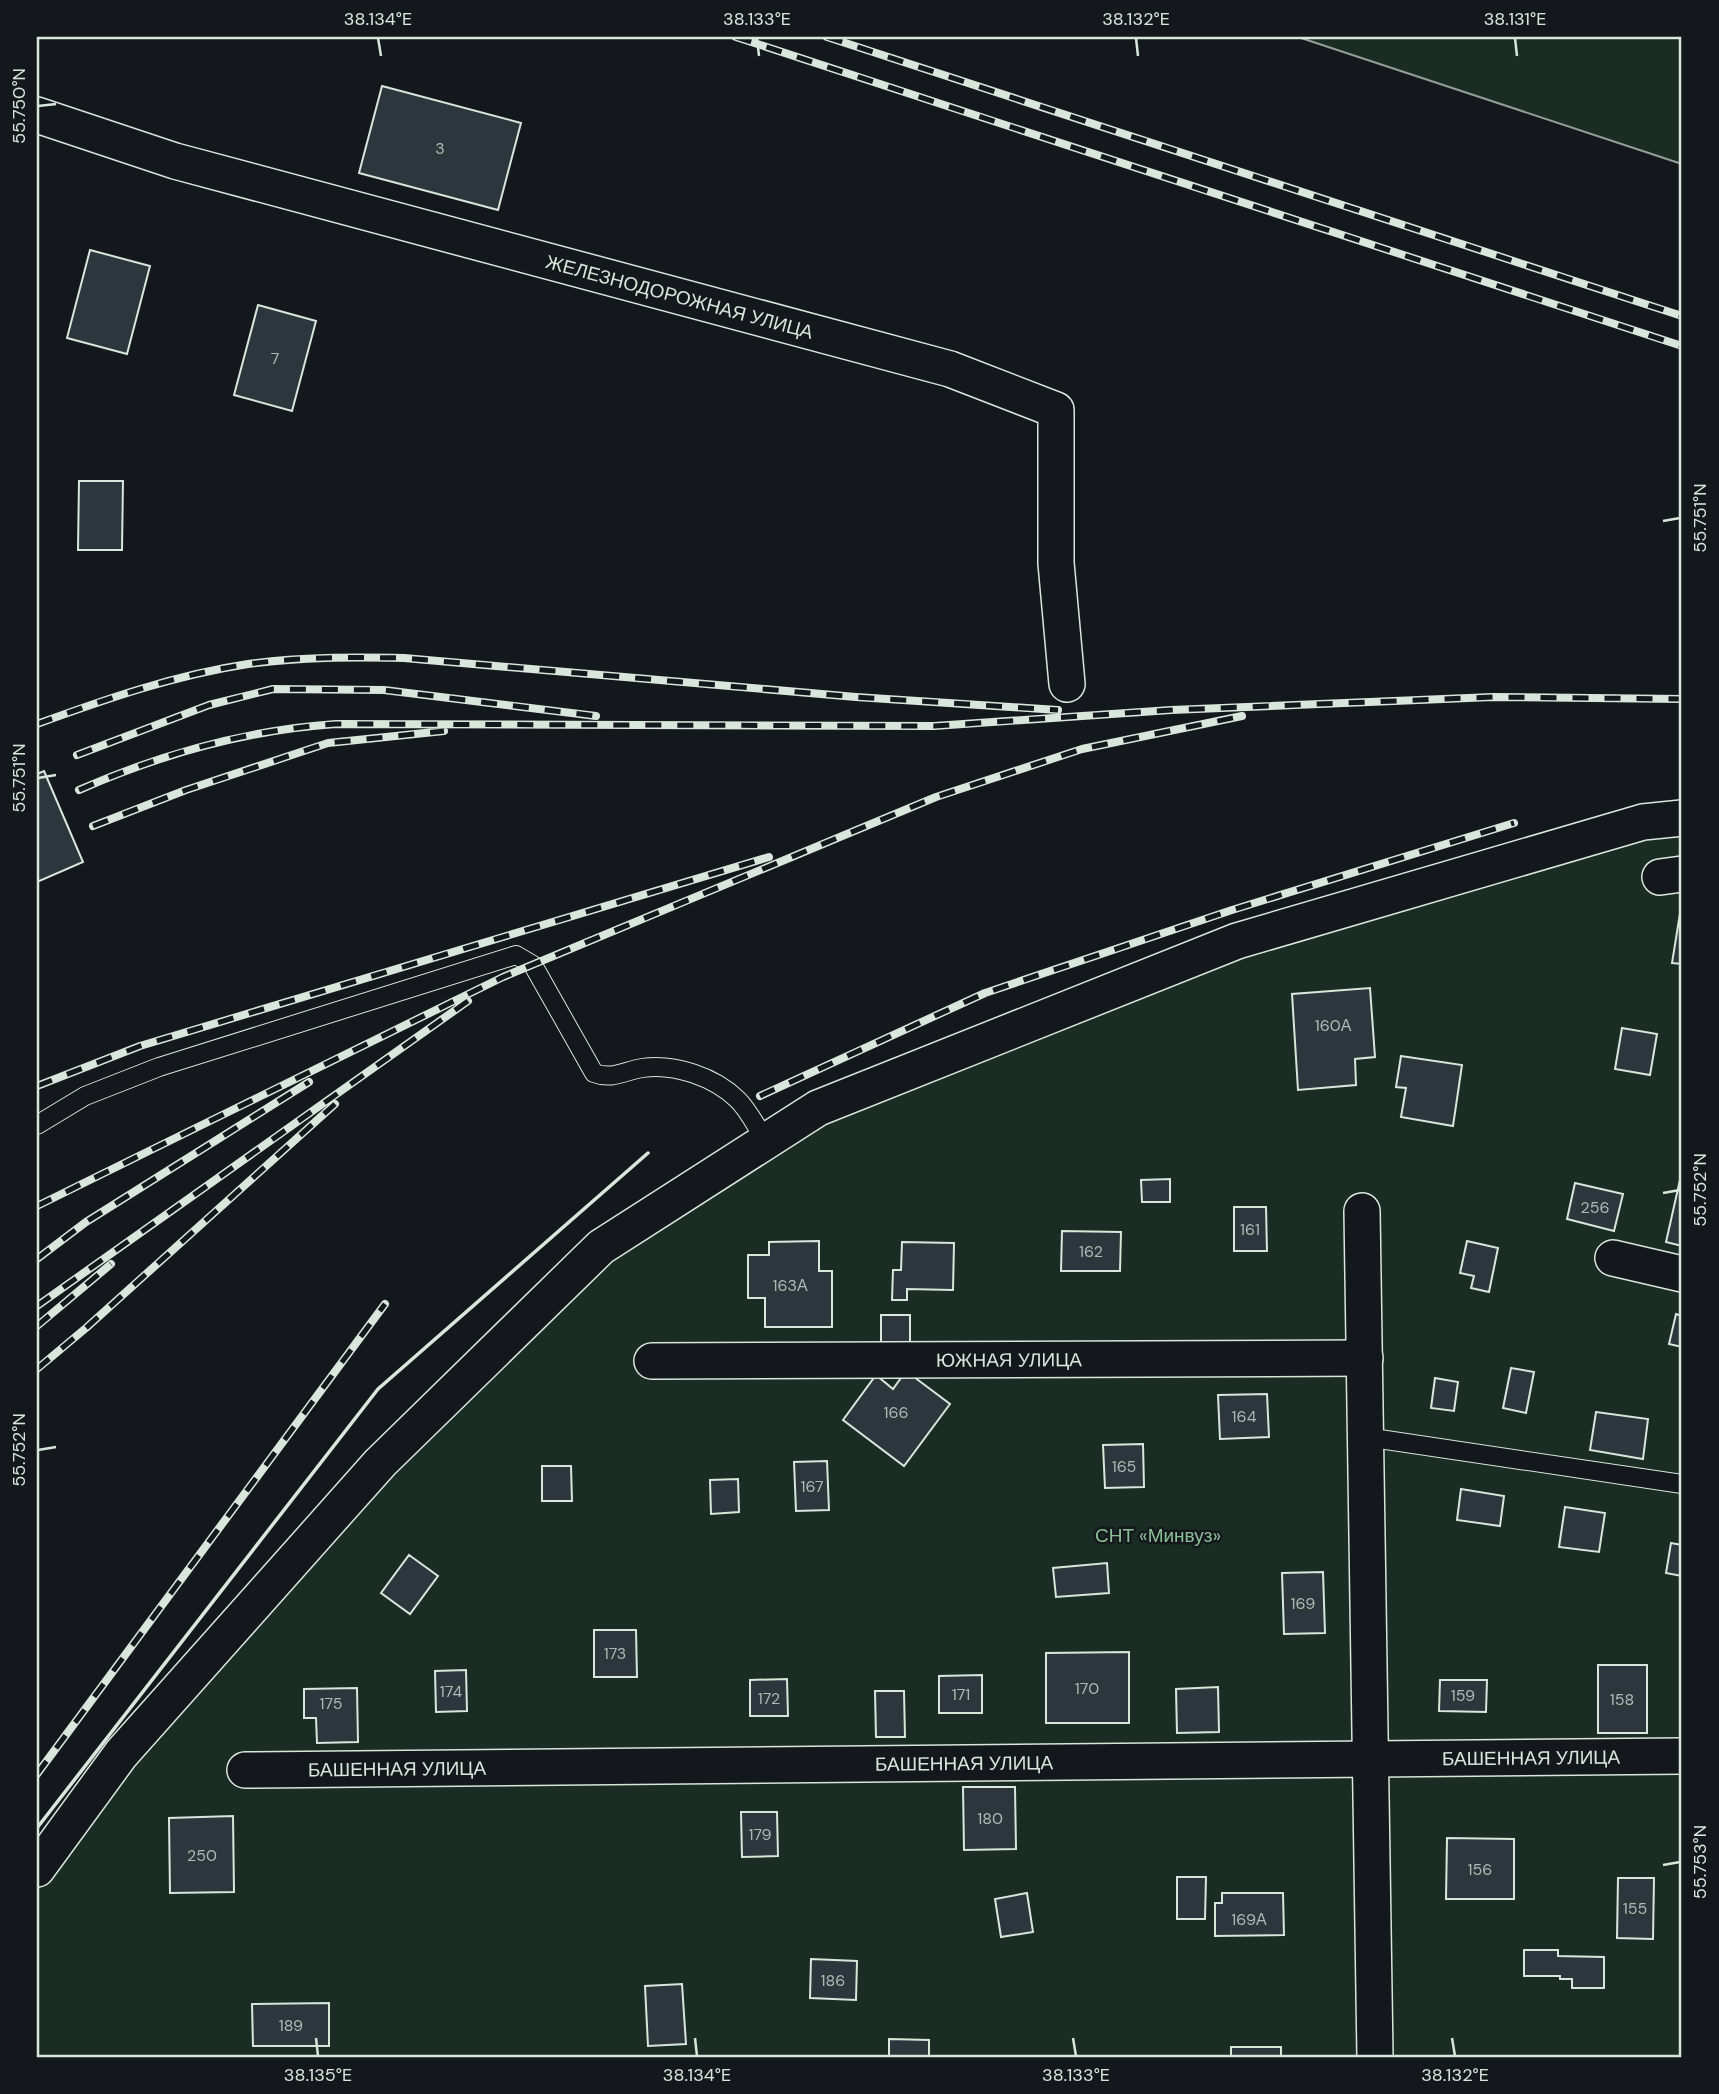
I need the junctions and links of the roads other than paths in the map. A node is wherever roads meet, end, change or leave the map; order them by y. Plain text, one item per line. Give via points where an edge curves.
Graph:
1 (37, 115) edge
2 (1067, 684) dead end
3 (1682, 818) edge
4 (37, 1125) edge
5 (766, 1141) junction
6 (1362, 1212) dead end
7 (1613, 1258) dead end
8 (1682, 1275) edge
9 (1365, 1358) junction
10 (652, 1361) dead end
11 (1366, 1437) junction
12 (1682, 1485) edge
13 (1682, 1756) edge
14 (1371, 1759) junction
15 (245, 1770) dead end
16 (37, 1869) edge
17 (1376, 2057) edge

1 - 2 street, ЖЕЛЕЗНОДОРОЖНАЯ УЛИЦА via 175,161 950,369 1056,410 1056,563
3 - 5 street via 1643,822 1237,941 818,1108
4 - 5 lane via 85,1096 159,1068 516,955 533,965 594,1073 614,1077 656,1067 696,1076 739,1101
5 - 16 street via 601,1247 380,1462 121,1754
6 - 9 street
7 - 8 street
9 - 10 street, ЮЖНАЯ УЛИЦА
9 - 11 street
11 - 12 lane
11 - 14 street
13 - 14 street, БАШЕННАЯ УЛИЦА
14 - 15 street, БАШЕННАЯ УЛИЦА
14 - 17 street

